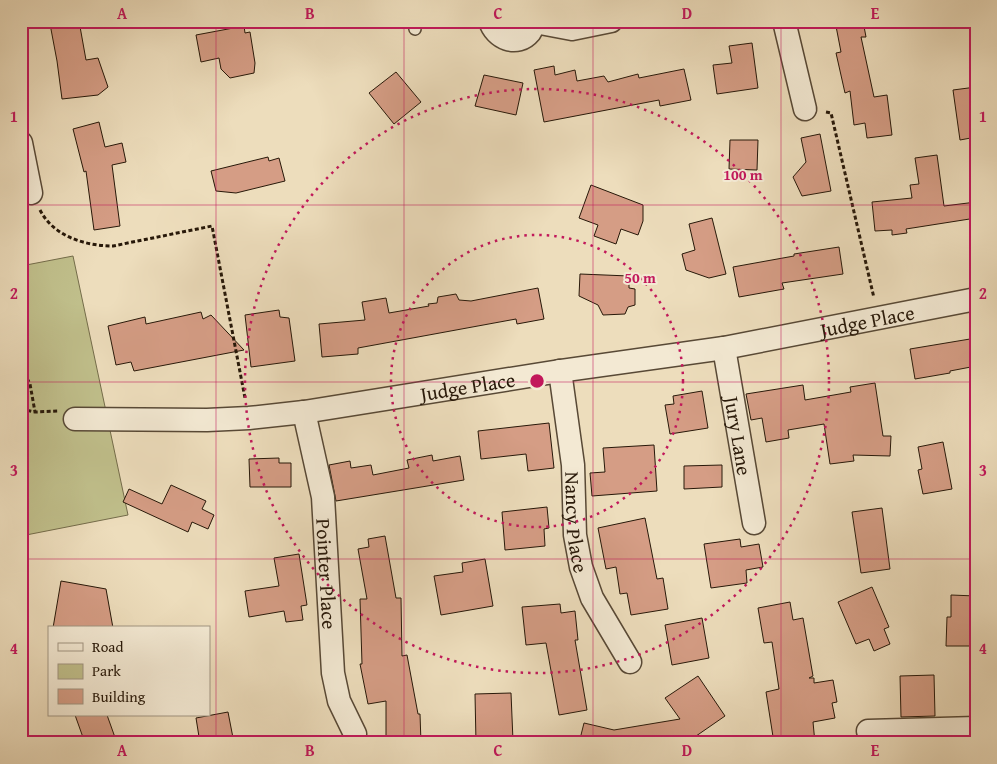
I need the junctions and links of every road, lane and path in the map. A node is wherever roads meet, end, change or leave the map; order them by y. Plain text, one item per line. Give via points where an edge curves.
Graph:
1 (490, 21) edge
2 (612, 21) edge
3 (784, 21) edge
4 (535, 22) edge
5 (805, 109) joint
6 (21, 143) edge
7 (32, 193) joint
8 (976, 299) edge
9 (21, 312) edge
10 (878, 318) junction
11 (21, 325) edge
12 (724, 348) junction
13 (21, 367) edge
14 (560, 371) junction
15 (21, 409) edge
16 (35, 412) junction
17 (304, 412) junction
18 (249, 418) junction
19 (75, 419) joint
20 (754, 523) dead end
21 (630, 662) dead end
22 (976, 728) edge
23 (868, 731) dead end
24 (355, 734) dead end

1 - 4 street via 500,37 510,41 521,39
2 - 4 street via 572,29
3 - 5 street
5 - 10 path via 831,113
6 - 7 street
7 - 18 path via 45,220 68,238 96,246 113,246 212,226
8 - 10 street, Judge Place
9 - 11 path via 26,314
10 - 12 street, Judge Place
12 - 14 street, Judge Place
12 - 20 street, Jury Lane
13 - 16 path via 30,384
14 - 17 street, Judge Place
14 - 21 street, Nancy Place via 571,447 575,535 581,567 592,598
15 - 16 path
16 - 19 path via 59,411
17 - 18 street, Judge Place
17 - 24 street, Pointer Place via 323,497 333,673 339,701
18 - 19 street, Judge Place
22 - 23 street

